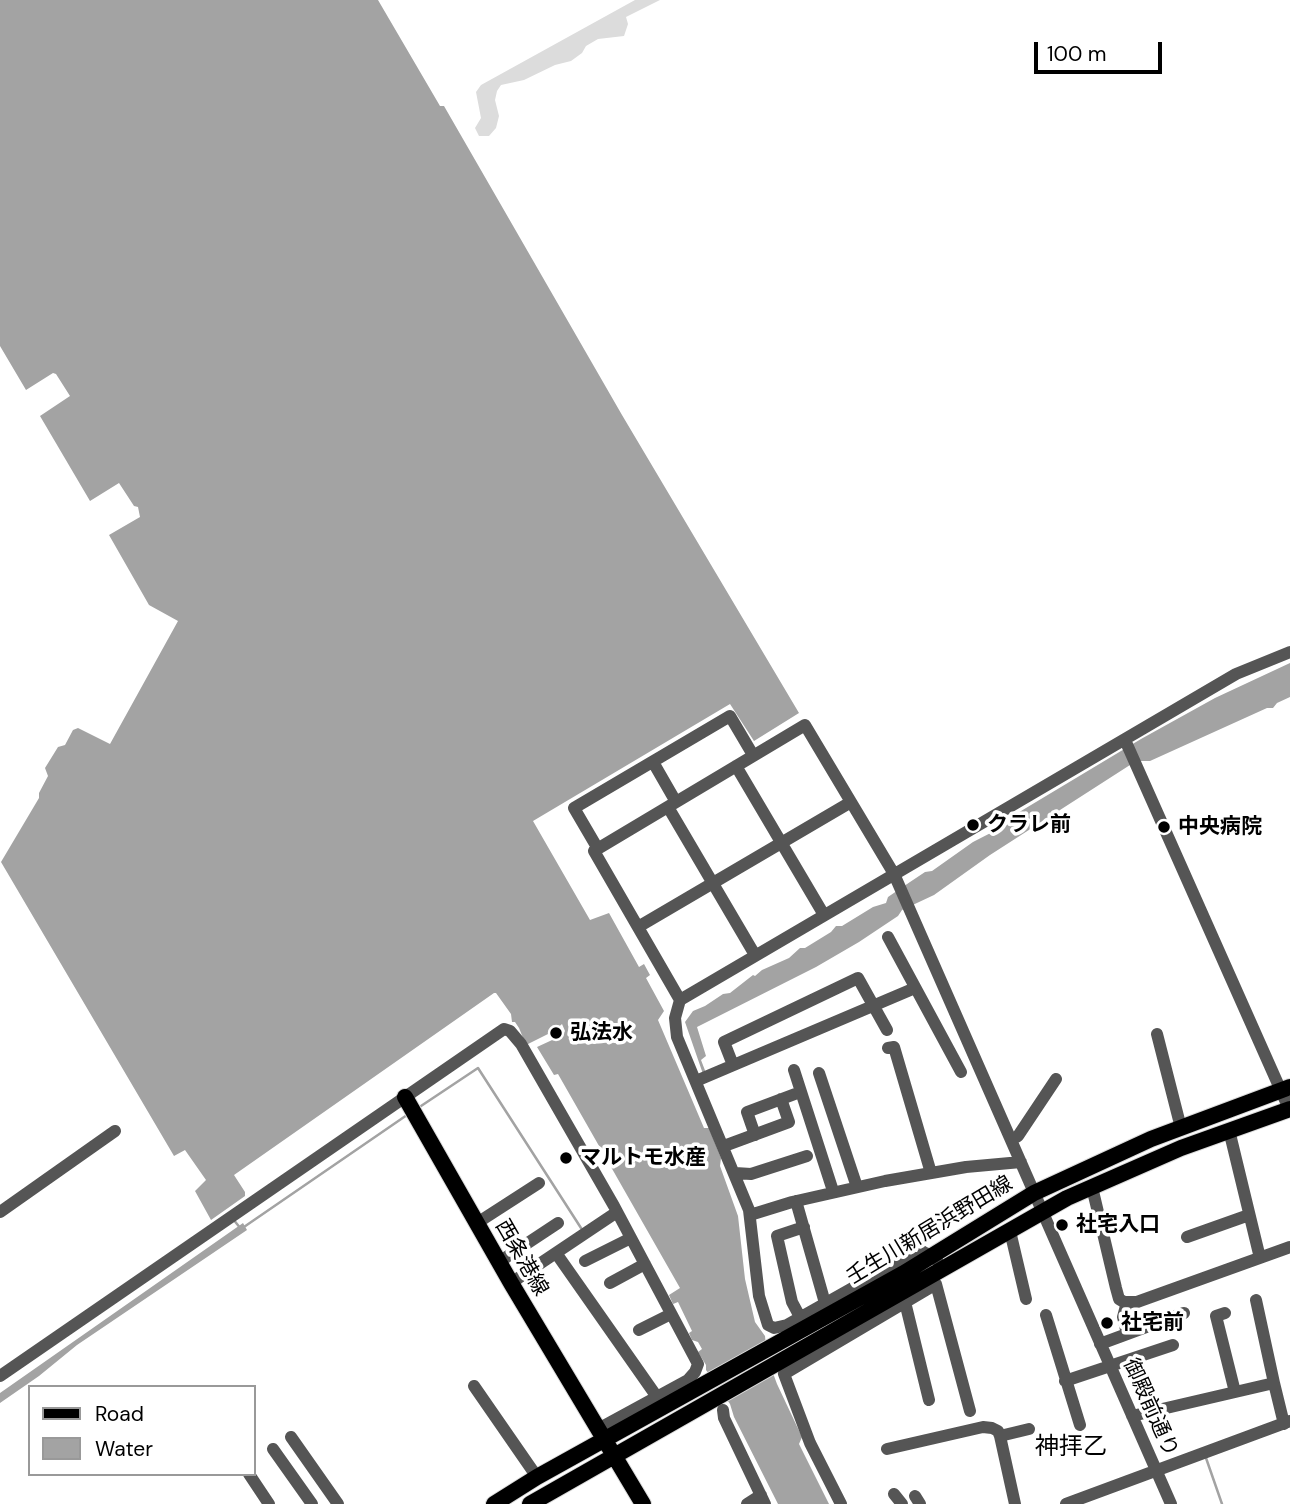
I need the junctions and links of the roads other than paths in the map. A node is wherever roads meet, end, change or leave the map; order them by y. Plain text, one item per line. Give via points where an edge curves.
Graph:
1 (1290, 652) edge
2 (1127, 742) junction
3 (753, 755) junction
4 (653, 762) junction
5 (736, 766) junction
6 (851, 802) junction
7 (672, 805) junction
8 (781, 843) junction
9 (598, 849) junction
10 (896, 878) junction
11 (713, 883) junction
12 (824, 915) junction
13 (638, 927) junction
14 (888, 937) dead end
15 (755, 955) junction
16 (915, 988) junction
17 (680, 1000) junction
18 (874, 1004) junction
19 (887, 1030) dead end
20 (1157, 1034) dead end
21 (888, 1048) dead end
22 (973, 1053) junction
23 (733, 1065) junction
24 (794, 1070) dead end
25 (819, 1073) dead end
26 (1056, 1079) dead end
27 (696, 1081) junction
28 (1285, 1088) edge
29 (795, 1094) dead end
30 (405, 1097) junction
31 (781, 1099) junction
32 (1290, 1110) edge
33 (1181, 1128) junction
34 (1229, 1130) junction
35 (115, 1131) dead end
36 (754, 1135) junction
37 (1011, 1140) junction
38 (724, 1146) junction
39 (807, 1156) dead end
40 (1021, 1162) junction
41 (735, 1172) junction
42 (931, 1173) junction
43 (538, 1182) dead end
44 (857, 1187) junction
45 (1092, 1187) junction
46 (834, 1191) junction
47 (1034, 1193) junction
48 (796, 1201) junction
49 (0, 1212) edge
50 (617, 1212) junction
51 (1043, 1212) junction
52 (750, 1215) junction
53 (1250, 1215) junction
54 (477, 1223) junction
55 (558, 1223) dead end
56 (804, 1227) junction
57 (1010, 1231) junction
58 (1187, 1237) dead end
59 (631, 1238) junction
60 (1290, 1247) edge
61 (556, 1253) junction
62 (931, 1256) junction
63 (1260, 1258) junction
64 (585, 1261) dead end
65 (499, 1262) junction
66 (645, 1264) junction
67 (948, 1266) junction
68 (511, 1283) junction
69 (610, 1283) dead end
70 (911, 1285) junction
71 (1026, 1299) dead end
72 (1256, 1300) dead end
73 (905, 1302) junction
74 (825, 1303) junction
75 (1127, 1303) junction
76 (1184, 1313) dead end
77 (1225, 1313) dead end
78 (671, 1314) junction
79 (1046, 1315) dead end
80 (800, 1317) junction
81 (639, 1330) dead end
82 (1127, 1334) junction
83 (1100, 1344) junction
84 (1173, 1345) dead end
85 (1111, 1368) junction
86 (704, 1373) junction
87 (0, 1376) edge
88 (1065, 1381) junction
89 (1274, 1382) junction
90 (474, 1386) dead end
91 (1235, 1392) junction
92 (657, 1397) junction
93 (929, 1399) dead end
94 (722, 1403) junction
95 (970, 1411) dead end
96 (1132, 1416) junction
97 (1287, 1422) edge
98 (1080, 1425) dead end
99 (1029, 1429) dead end
100 (601, 1434) junction
101 (1000, 1436) junction
102 (290, 1437) dead end
103 (273, 1449) dead end
104 (887, 1449) dead end
105 (614, 1456) junction
106 (1156, 1471) junction
107 (249, 1476) edge
108 (537, 1477) junction
109 (763, 1500) edge
110 (640, 1503) edge
111 (269, 1504) edge
112 (312, 1504) edge
113 (338, 1504) edge
114 (494, 1504) edge
115 (530, 1504) edge
116 (747, 1504) edge
117 (841, 1504) edge
118 (1015, 1504) edge
119 (1066, 1504) edge
120 (1171, 1504) edge

1 - 2 street via 1236,674
2 - 10 street
2 - 28 street
3 - 4 street via 730,716
3 - 5 street
3 - 6 street, 御殿前通り via 805,724
4 - 7 street
4 - 9 street via 574,808
5 - 7 street
5 - 8 street
6 - 8 street
6 - 10 street, 御殿前通り
7 - 9 street
7 - 11 street
8 - 11 street
8 - 12 street
9 - 13 street via 594,851
10 - 12 street
10 - 22 street, 御殿前通り
11 - 13 street
11 - 15 street
12 - 15 street
13 - 17 street
14 - 16 street
15 - 17 street
16 - 18 street
16 - 22 street via 958,1066
17 - 27 street via 675,1027
18 - 19 street
18 - 23 street
18 - 23 street via 858,978 724,1042
20 - 33 street
21 - 42 street via 894,1047
22 - 37 street, 御殿前通り
23 - 27 street
24 - 46 street
25 - 44 street
26 - 37 street
27 - 38 street
28 - 32 street
28 - 33 main road, 壬生川新居浜野田線
29 - 31 street
30 - 50 street via 502,1030 510,1031
30 - 54 main road, 西条港線
30 - 87 street
31 - 36 street via 747,1111
31 - 36 street via 789,1122
32 - 34 main road, 壬生川新居浜野田線
33 - 47 main road, 壬生川新居浜野田線
34 - 45 main road, 壬生川新居浜野田線
34 - 53 street
35 - 49 street
36 - 38 street
37 - 40 street, 御殿前通り
38 - 41 street
39 - 41 street via 751,1174
40 - 42 street
40 - 47 street, 御殿前通り
41 - 52 street
42 - 44 street
43 - 54 street
44 - 46 street
45 - 51 main road, 壬生川新居浜野田線
45 - 75 street via 1119,1299
46 - 48 street
47 - 51 street, 御殿前通り
47 - 62 main road, 壬生川新居浜野田線
48 - 52 street
48 - 56 street
50 - 59 street
50 - 61 street
51 - 57 main road, 壬生川新居浜野田線
51 - 83 street, 御殿前通り
52 - 80 street via 759,1296 768,1325 780,1328
53 - 58 street
53 - 63 street
54 - 65 main road, 西条港線
55 - 65 street
56 - 74 street
56 - 80 street via 777,1236 792,1302
57 - 67 main road, 壬生川新居浜野田線
57 - 71 street
59 - 64 street
59 - 66 street
60 - 63 street
61 - 68 street
61 - 92 street
62 - 67 street
62 - 70 main road, 壬生川新居浜野田線
62 - 74 street via 920,1250
63 - 75 street
65 - 68 main road, 西条港線
66 - 69 street
66 - 78 street
67 - 70 main road, 壬生川新居浜野田線
68 - 100 main road, 西条港線
70 - 73 street
70 - 86 main road, 壬生川新居浜野田線
70 - 94 main road, 壬生川新居浜野田線 via 773,1364
70 - 95 street via 936,1284
72 - 89 street
73 - 93 street
73 - 117 street via 784,1374 810,1443
74 - 80 street
75 - 82 street via 1123,1317
76 - 82 street
77 - 91 street via 1216,1316
78 - 81 street
78 - 86 street
79 - 88 street
82 - 83 street
83 - 85 street, 御殿前通り
84 - 85 street
85 - 88 street
85 - 96 street, 御殿前通り
86 - 92 street
86 - 100 main road, 壬生川新居浜野田線
88 - 98 street
89 - 91 street
89 - 97 street
90 - 108 street
91 - 96 street
92 - 100 street
94 - 105 main road, 壬生川新居浜野田線
94 - 109 street via 724,1418
96 - 106 street, 御殿前通り
97 - 106 street
99 - 101 street
100 - 105 main road
100 - 108 main road, 壬生川新居浜野田線
101 - 104 street via 983,1427
101 - 118 street
102 - 113 street
103 - 112 street
105 - 110 main road
105 - 115 main road, 壬生川新居浜野田線
106 - 119 street
106 - 120 street, 御殿前通り
107 - 111 street
108 - 114 main road, 壬生川新居浜野田線
109 - 116 street

